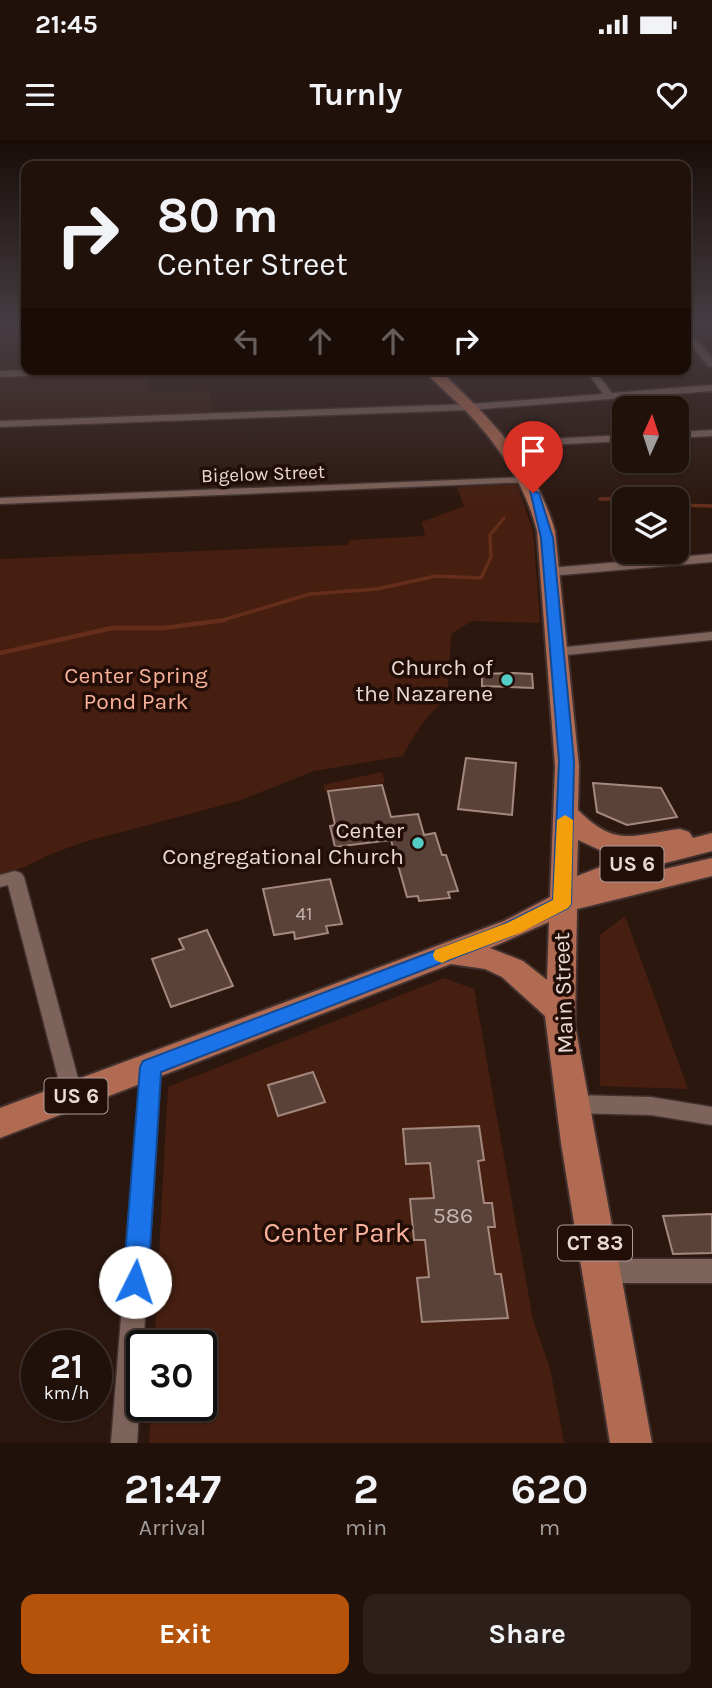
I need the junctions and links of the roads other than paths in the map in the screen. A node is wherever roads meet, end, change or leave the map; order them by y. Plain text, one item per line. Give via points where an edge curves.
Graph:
1 (447, 385) edge
2 (601, 385) edge
3 (712, 388) edge
4 (610, 397) junction
5 (470, 407) junction
6 (3, 424) edge
7 (712, 433) edge
8 (690, 434) edge
9 (0, 438) edge
10 (612, 439) edge
11 (506, 444) junction
12 (527, 480) junction
13 (0, 501) edge
14 (712, 558) edge
15 (550, 572) junction
16 (712, 636) edge
17 (557, 652) junction
18 (565, 812) junction
19 (712, 835) edge
20 (712, 842) edge
21 (712, 867) edge
22 (7, 879) edge
23 (562, 904) junction
24 (447, 953) junction
25 (560, 1012) junction
26 (151, 1067) junction
27 (73, 1097) junction
28 (571, 1104) junction
29 (712, 1116) edge
30 (0, 1123) edge
31 (600, 1271) junction
32 (712, 1271) edge
33 (124, 1443) edge
34 (631, 1443) edge

1 - 5 main road, Main Street / CT 83
2 - 4 street
3 - 4 street
4 - 5 street
5 - 6 street
5 - 11 main road, Main Street / CT 83
6 - 9 street
7 - 8 street
10 - 11 street
11 - 12 main road, Main Street / CT 83
12 - 13 street, Bigelow Street
12 - 15 main road, Main Street / CT 83 via 542,517
14 - 15 street
15 - 17 main road, Main Street / CT 83
16 - 17 street
17 - 18 main road, Main Street / CT 83 via 567,761
18 - 19 main road via 590,837 609,844
18 - 23 main road, Main Street / CT 83
20 - 23 main road, US 6 via 592,878
21 - 23 main road, US 6
22 - 27 street
23 - 24 main road, US 6
23 - 25 main road, Main Street / CT 83
24 - 25 main road via 486,957 507,965
24 - 26 main road, US 6
25 - 28 main road, Main Street / CT 83
26 - 27 main road, US 6
26 - 33 street
27 - 30 main road, US 6
28 - 29 street via 651,1106
28 - 31 main road, Main Street / CT 83
31 - 32 street
31 - 34 main road, Main Street / CT 83

